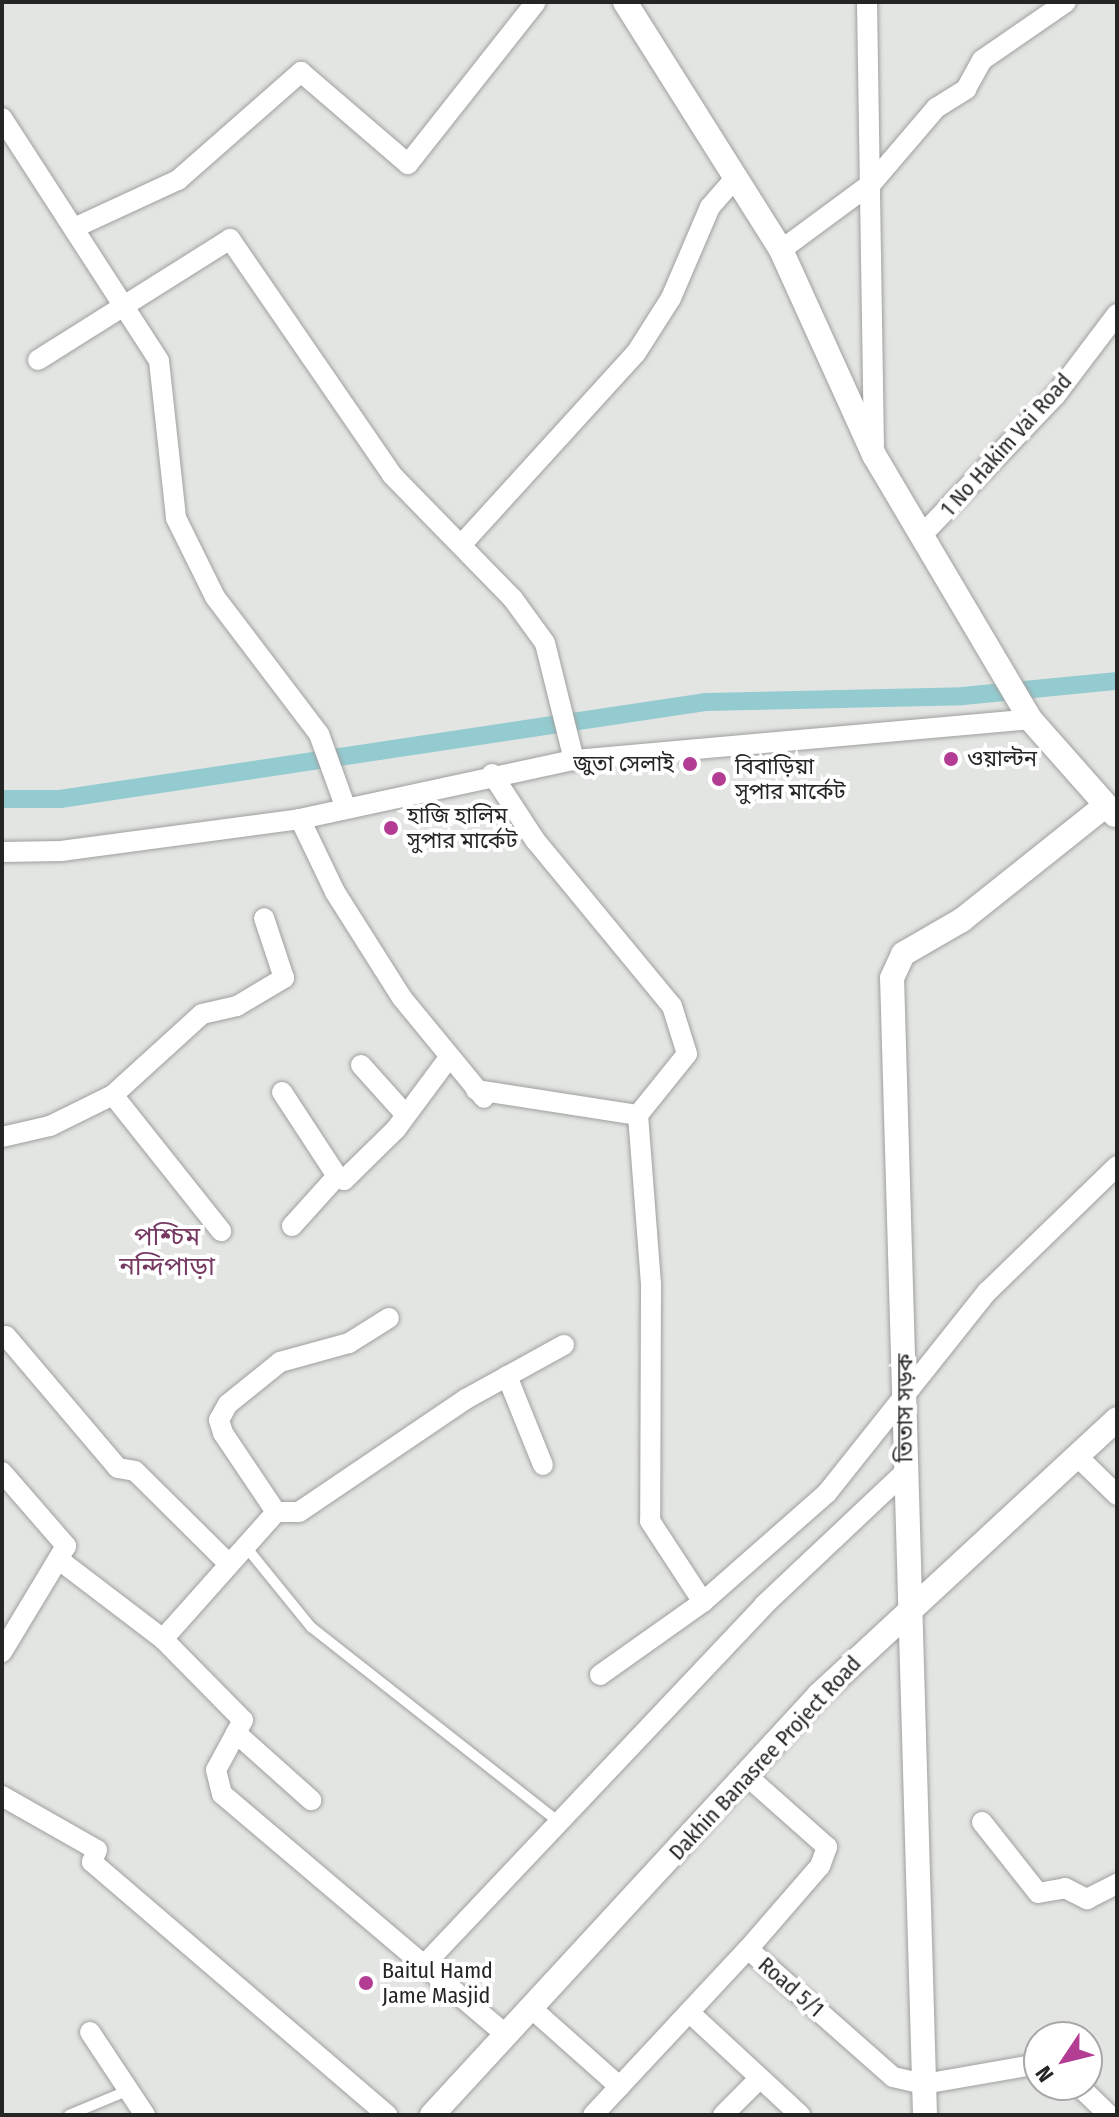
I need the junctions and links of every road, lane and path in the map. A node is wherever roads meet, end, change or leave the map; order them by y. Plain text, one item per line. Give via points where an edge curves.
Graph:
1 (536, 2) edge
2 (625, 2) edge
3 (867, 2) edge
4 (1066, 2) edge
5 (2, 118) edge
6 (733, 181) junction
7 (872, 183) junction
8 (74, 228) junction
9 (781, 250) junction
10 (123, 305) junction
11 (1117, 314) edge
12 (38, 360) dead end
13 (874, 455) junction
14 (921, 536) junction
15 (462, 544) junction
16 (1025, 711) junction
17 (574, 760) junction
18 (492, 774) junction
19 (345, 806) junction
20 (1111, 812) edge
21 (300, 819) junction
22 (2, 852) edge
23 (264, 918) dead end
24 (448, 1059) junction
25 (361, 1065) dead end
26 (282, 1092) dead end
27 (113, 1095) junction
28 (405, 1114) junction
29 (638, 1115) junction
30 (2, 1137) edge
31 (1117, 1166) edge
32 (337, 1176) junction
33 (292, 1226) dead end
34 (221, 1231) dead end
35 (389, 1318) dead end
36 (6, 1336) dead end
37 (564, 1345) dead end
38 (507, 1376) junction
39 (906, 1393) junction
40 (1117, 1419) edge
41 (1077, 1456) junction
42 (543, 1465) dead end
43 (2, 1472) edge
44 (905, 1472) junction
45 (1117, 1495) edge
46 (276, 1512) junction
47 (246, 1547) junction
48 (58, 1559) junction
49 (229, 1564) junction
50 (703, 1602) junction
51 (910, 1609) junction
52 (163, 1639) junction
53 (2, 1652) edge
54 (600, 1675) dead end
55 (236, 1733) junction
56 (747, 1776) junction
57 (2, 1796) edge
58 (311, 1800) dead end
59 (982, 1822) dead end
60 (563, 1826) junction
61 (1117, 1884) edge
62 (748, 1949) junction
63 (425, 1964) junction
64 (530, 2007) junction
65 (690, 2013) junction
66 (90, 2032) dead end
67 (505, 2034) junction
68 (1023, 2067) edge
69 (759, 2079) junction
70 (924, 2084) junction
71 (620, 2087) junction
72 (130, 2090) junction
73 (1095, 2101) edge
74 (69, 2115) edge
75 (145, 2115) edge
76 (387, 2115) edge
77 (432, 2115) edge
78 (593, 2115) edge
79 (723, 2115) edge
80 (800, 2115) edge
81 (925, 2115) edge
82 (1109, 2115) edge

1 - 8 street via 408,164 301,72 178,180
2 - 6 street
3 - 7 street
4 - 7 street via 982,60 966,89 936,108
5 - 8 street
6 - 9 street
6 - 15 street via 710,207 671,298 636,353
7 - 9 street
7 - 13 street via 868,358 879,394
8 - 10 street
9 - 13 street
10 - 12 street
10 - 15 street via 230,239 392,475
10 - 19 street via 159,361 176,518 215,597 319,734
11 - 14 street, 1 No Hakim Vai Road via 1055,396
13 - 14 street
14 - 16 street
15 - 17 street via 545,643
16 - 17 street
16 - 20 street
17 - 18 street
18 - 19 street
18 - 29 street via 535,840 672,1006 687,1054
19 - 21 street
20 - 39 street, তিতাস সড়ক via 896,965
21 - 22 street via 61,851
21 - 24 street via 335,892
23 - 27 street via 284,978 237,1006 202,1014
24 - 28 street
24 - 29 street via 481,1095
25 - 28 street
26 - 32 street
27 - 30 street via 50,1126
27 - 34 street
28 - 32 street via 344,1180
29 - 50 street via 651,1284 650,1521
31 - 39 street via 987,1292
32 - 33 street
35 - 46 street via 349,1343 280,1362 228,1404 219,1420 223,1433
36 - 49 street via 118,1468 135,1471
37 - 38 street
38 - 42 street
38 - 46 street via 299,1512
39 - 44 street, তিতাস সড়ক
39 - 50 street via 827,1493
40 - 41 street, Dakhin Banasree Project Road
41 - 45 street
41 - 51 street, Dakhin Banasree Project Road
43 - 48 street via 66,1546
44 - 51 street, তিতাস সড়ক
44 - 60 street via 764,1605
46 - 47 street
47 - 49 street
47 - 60 lane via 311,1627
48 - 52 street
48 - 53 street
49 - 52 street
50 - 54 street
51 - 56 street, Dakhin Banasree Project Road
51 - 70 street, তিতাস সড়ক
52 - 55 street via 243,1720
55 - 58 street
55 - 63 street via 216,1770 222,1794
56 - 62 street via 827,1847 820,1866
56 - 64 street, Dakhin Banasree Project Road
57 - 76 street via 97,1850 92,1862
59 - 61 street via 1038,1893 1065,1888 1087,1899
60 - 63 street
62 - 65 street, Road 5/1
62 - 70 street, Road 5/1 via 893,2077
63 - 67 street
64 - 67 street, Dakhin Banasree Project Road
64 - 71 street
65 - 69 street
65 - 71 street, Road 5/1
66 - 72 street
67 - 77 street, Dakhin Banasree Project Road
68 - 70 street, Road 5/1
69 - 79 street
69 - 80 street
70 - 81 street, তিতাস সড়ক
71 - 78 street, Road 5/1
72 - 74 lane
72 - 75 street
73 - 82 street

